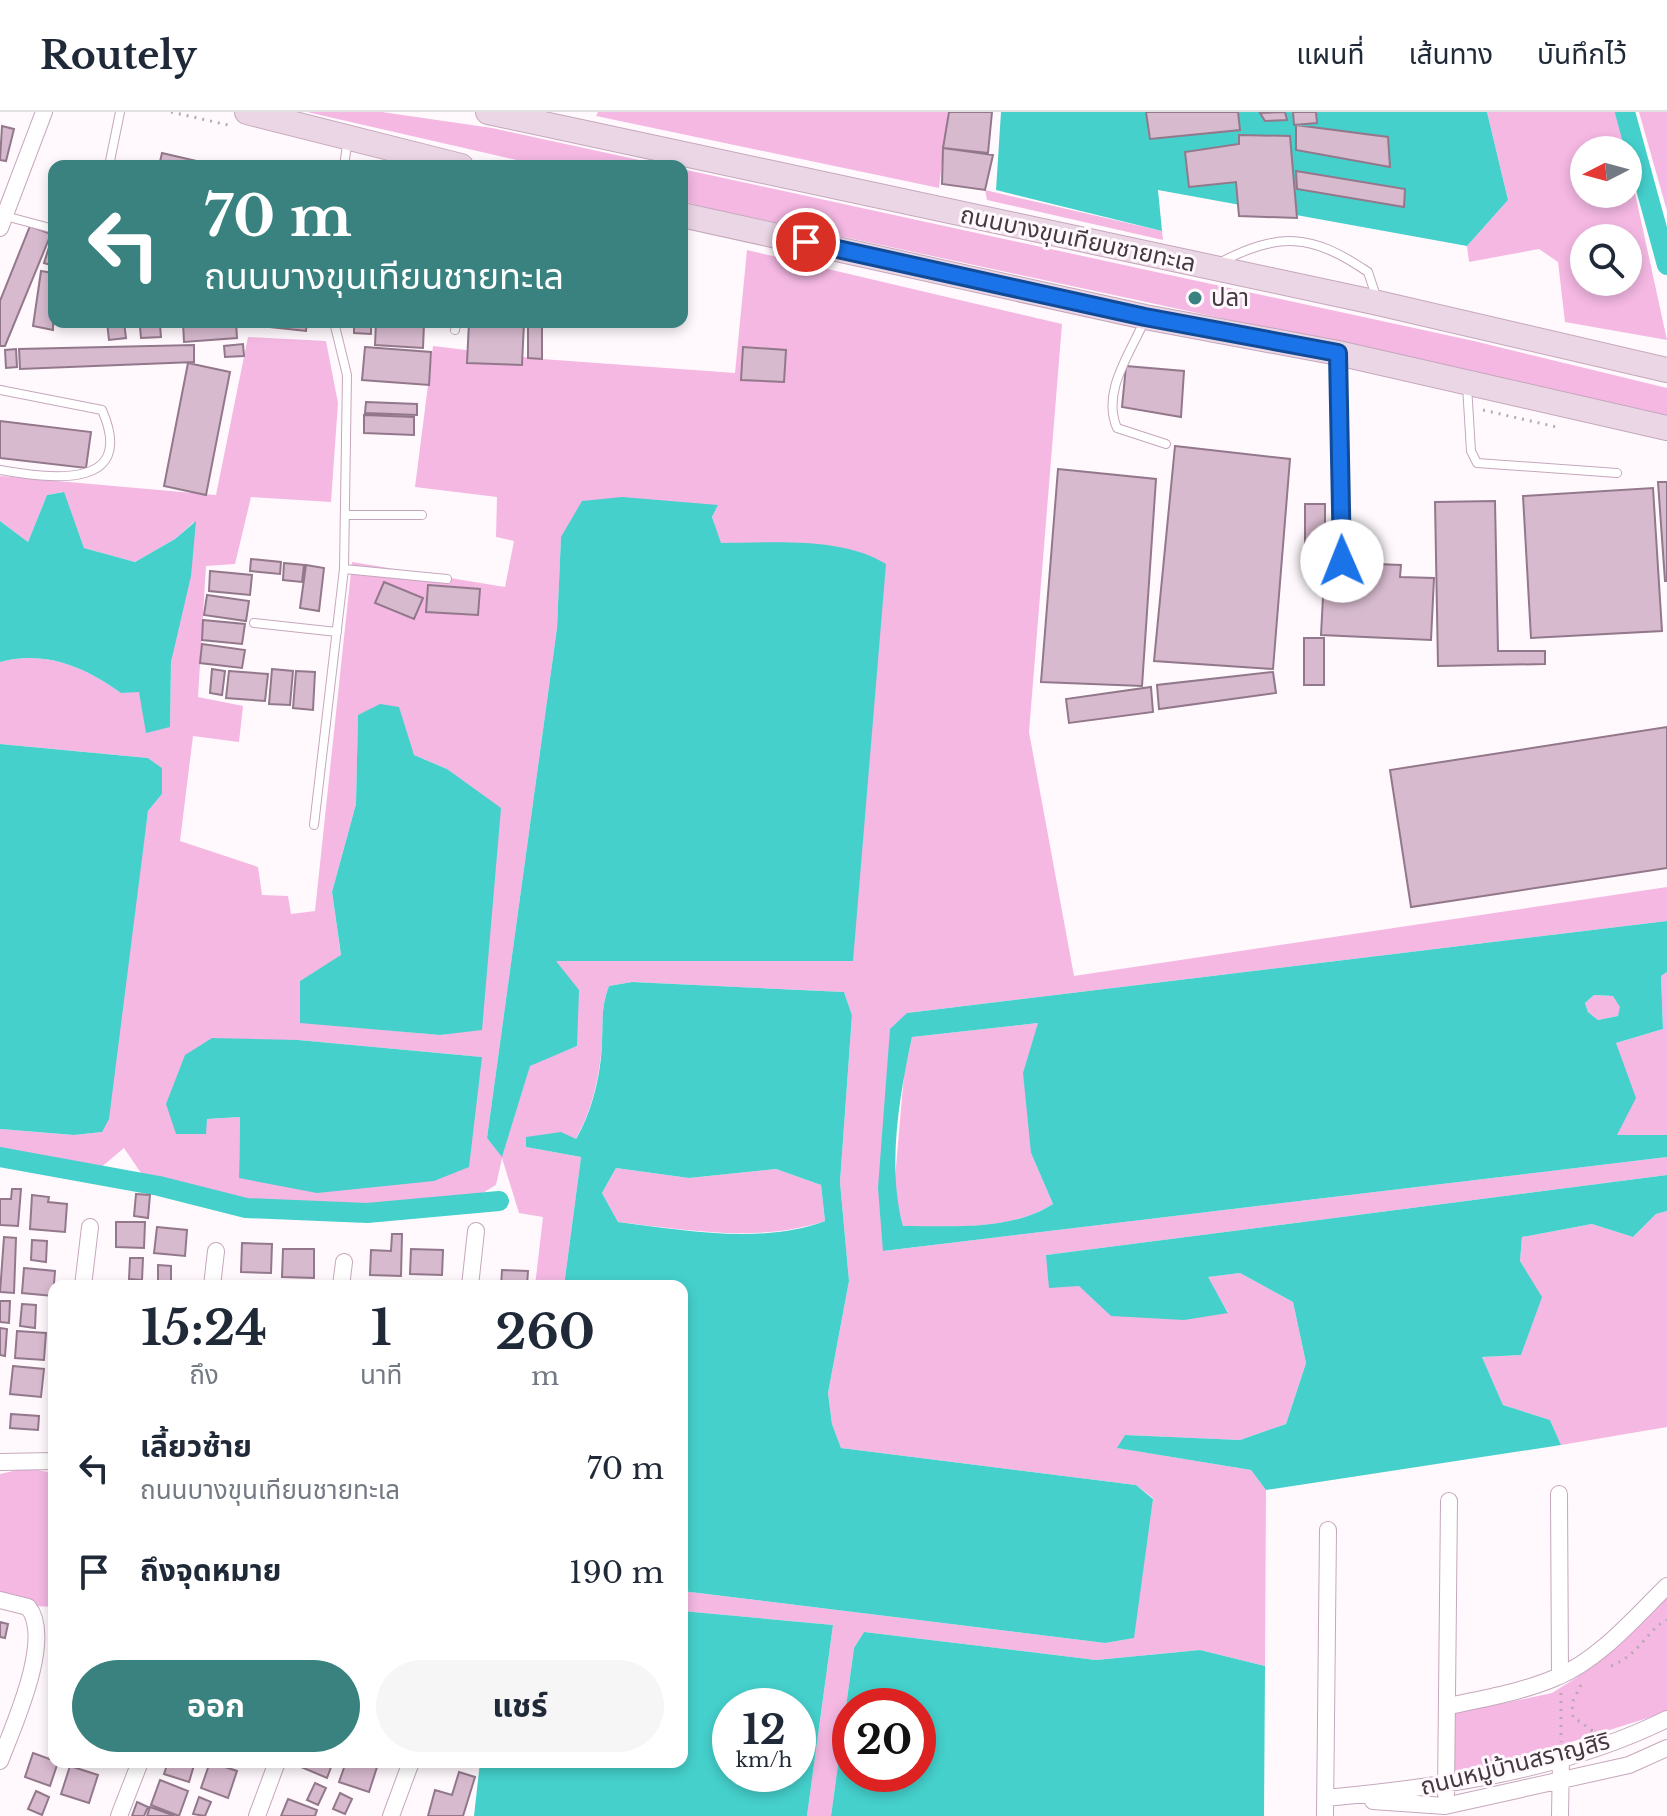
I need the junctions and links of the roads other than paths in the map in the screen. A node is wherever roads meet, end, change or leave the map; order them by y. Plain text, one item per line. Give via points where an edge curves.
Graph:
1 (44, 112) edge
2 (120, 112) edge
3 (247, 112) edge
4 (488, 112) edge
5 (348, 138) junction
6 (110, 160) edge
7 (345, 160) edge
8 (437, 160) edge
9 (688, 216) edge
10 (2, 222) edge
11 (48, 228) edge
12 (1211, 267) junction
13 (1378, 303) junction
14 (1145, 317) junction
15 (335, 328) edge
16 (1338, 353) junction
17 (1667, 370) edge
18 (1467, 382) junction
19 (0, 390) edge
20 (1667, 428) edge
21 (1166, 444) dead end
22 (0, 470) edge
23 (1617, 473) dead end
24 (345, 515) junction
25 (422, 515) dead end
26 (1342, 561) dead end
27 (344, 569) junction
28 (447, 579) dead end
29 (254, 623) dead end
30 (337, 632) junction
31 (314, 825) dead end
32 (90, 1227) dead end
33 (476, 1231) dead end
34 (216, 1251) dead end
35 (344, 1262) dead end
36 (84, 1280) edge
37 (213, 1280) edge
38 (342, 1280) edge
39 (471, 1280) edge
40 (48, 1461) edge
41 (0, 1462) edge
42 (1559, 1494) dead end
43 (1449, 1501) dead end
44 (1328, 1530) dead end
45 (1667, 1586) edge
46 (0, 1600) edge
47 (1560, 1676) junction
48 (1449, 1706) junction
49 (1667, 1719) edge
50 (1667, 1748) edge
51 (1561, 1757) junction
52 (0, 1761) edge
53 (138, 1768) edge
54 (275, 1768) edge
55 (409, 1768) edge
56 (1560, 1782) junction
57 (1446, 1786) junction
58 (1326, 1798) junction
59 (1445, 1811) edge
60 (119, 1816) edge
61 (257, 1816) edge
62 (391, 1816) edge
63 (1325, 1816) edge
64 (1560, 1816) edge

1 - 10 street
2 - 6 lane
3 - 5 main road
4 - 12 main road, ถนนบางขุนเทียนชายทะเล
5 - 7 lane
5 - 8 main road
9 - 14 main road
10 - 11 lane
12 - 13 main road, ถนนบางขุนเทียนชายทะเล
12 - 13 lane via 1270,241 1311,244 1368,272
13 - 17 main road, ถนนบางขุนเทียนชายทะเล
14 - 16 main road
14 - 21 lane via 1114,388 1113,419 1117,428
15 - 24 lane via 347,375
16 - 18 main road
16 - 26 lane
18 - 20 main road
18 - 23 lane via 1471,451 1477,463
19 - 22 lane via 102,410 109,427 106,457 93,471 76,477 41,477
24 - 25 lane
24 - 27 lane
27 - 28 lane
27 - 30 lane
29 - 30 lane
30 - 31 lane
32 - 36 street
33 - 39 street
34 - 37 street
35 - 38 street
40 - 41 street
42 - 47 street
43 - 48 street
44 - 58 street
45 - 47 street via 1610,1641
46 - 52 street via 28,1607 38,1626 22,1703
47 - 48 street
48 - 57 street
49 - 51 street, ถนนหมู่บ้านสราญสิริ
50 - 56 street, ถนนหมู่บ้านสราญสิริ via 1629,1765
51 - 56 street
51 - 57 street, ถนนหมู่บ้านสราญสิริ
53 - 60 street
54 - 61 street
55 - 62 street
56 - 59 street, ถนนหมู่บ้านสราญสิริ
56 - 64 street
57 - 58 street, ถนนหมู่บ้านสราญสิริ
57 - 59 street
58 - 59 street, ถนนหมู่บ้านสราญสิริ
58 - 63 street

